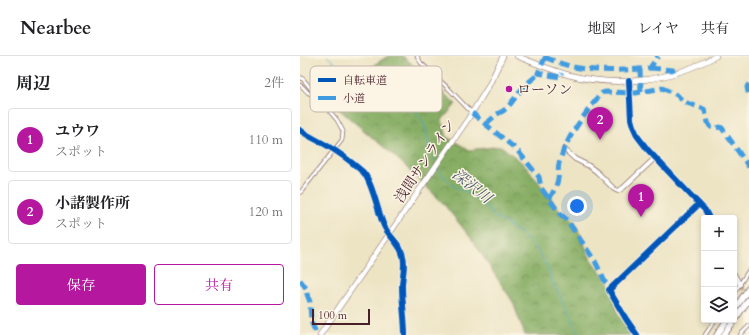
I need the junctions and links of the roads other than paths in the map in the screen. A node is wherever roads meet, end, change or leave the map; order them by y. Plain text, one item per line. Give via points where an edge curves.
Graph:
1 (416, 56) edge
2 (503, 56) edge
3 (517, 56) edge
4 (716, 56) edge
5 (424, 66) edge
6 (300, 77) edge
7 (629, 81) junction
8 (442, 82) edge
9 (300, 85) edge
10 (310, 88) edge
11 (310, 95) edge
12 (330, 112) edge
13 (472, 113) junction
14 (300, 130) edge
15 (564, 149) dead end
16 (334, 150) junction
17 (655, 158) junction
18 (300, 193) edge
19 (699, 204) junction
20 (708, 215) edge
21 (389, 235) junction
22 (749, 270) edge
23 (737, 280) edge
24 (740, 286) junction
25 (749, 288) edge
26 (737, 290) edge
27 (749, 299) edge
28 (737, 306) edge
29 (713, 323) edge
30 (725, 323) edge
31 (749, 326) edge
32 (320, 335) edge
33 (406, 335) edge
34 (637, 335) edge
35 (705, 335) edge
36 (717, 335) edge
37 (724, 335) edge
38 (740, 335) edge

1 - 5 street
2 - 13 main road, 浅間サンライン
3 - 7 main road via 575,76 603,81
4 - 7 main road via 698,65 668,74
6 - 10 street
7 - 17 street via 633,126 638,137
8 - 13 street
9 - 11 street
12 - 16 street via 343,131 342,140
13 - 21 main road, 浅間サンライン
14 - 16 street
15 - 17 street via 575,159 598,172 618,191
16 - 18 street
16 - 21 street via 364,173
17 - 19 street
19 - 20 street
19 - 34 street via 609,290
21 - 32 main road, 浅間サンライン
21 - 33 street via 404,256 402,286
22 - 24 street
23 - 24 street
24 - 26 street
25 - 28 highway
27 - 37 highway
29 - 35 street
30 - 36 highway
31 - 38 street

